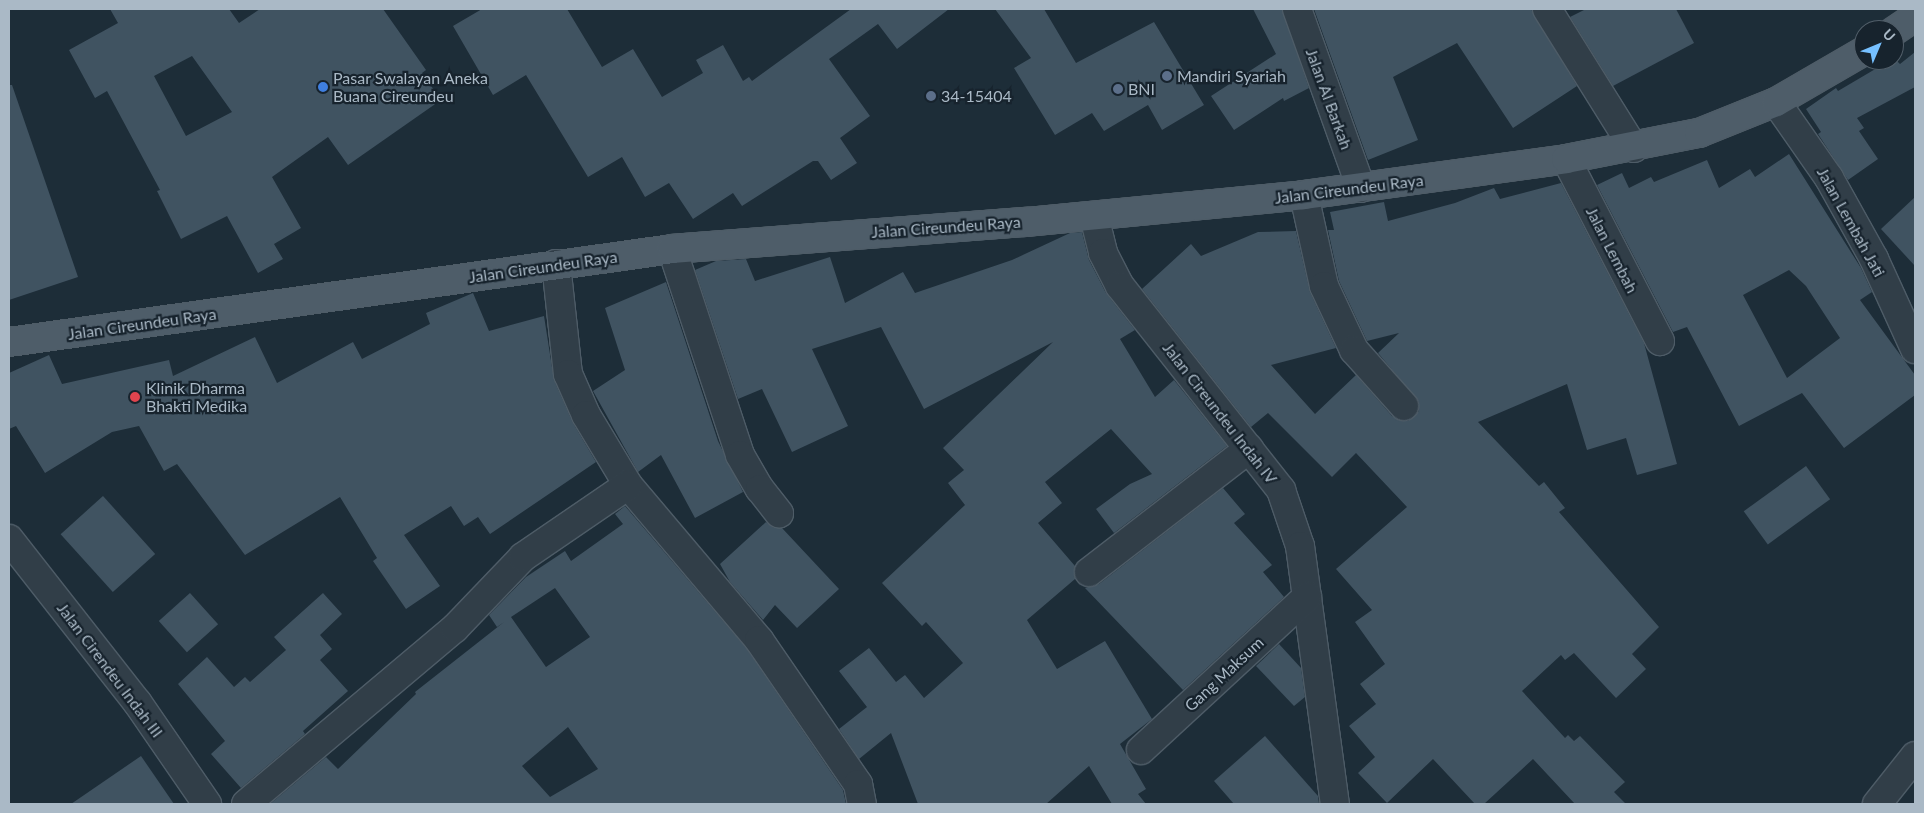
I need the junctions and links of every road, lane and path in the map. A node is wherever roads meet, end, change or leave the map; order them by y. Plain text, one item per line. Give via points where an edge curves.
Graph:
1 (1297, 9) edge
2 (1546, 9) edge
3 (1915, 17) edge
4 (1904, 24) edge
5 (1854, 57) edge
6 (1776, 102) junction
7 (1634, 148) junction
8 (1566, 159) junction
9 (1362, 188) junction
10 (1304, 195) junction
11 (1094, 216) junction
12 (672, 249) junction
13 (556, 264) junction
14 (1660, 341) dead end
15 (9, 342) edge
16 (1915, 349) edge
17 (1404, 406) dead end
18 (1249, 449) junction
19 (628, 485) junction
20 (779, 513) dead end
21 (9, 539) edge
22 (1089, 572) dead end
23 (1307, 597) junction
24 (1141, 750) dead end
25 (1915, 756) edge
26 (207, 804) edge
27 (246, 804) edge
28 (862, 804) edge
29 (1335, 804) edge
30 (1877, 804) edge

1 - 9 street, Jalan Al Barkah
2 - 7 street
3 - 4 main road
5 - 6 main road, Jalan Cireundeu Raya
6 - 7 main road, Jalan Cireundeu Raya via 1699,133
6 - 16 street, Jalan Lembah Jati via 1838,194 1874,259
7 - 8 main road, Jalan Cireundeu Raya
8 - 9 main road, Jalan Cireundeu Raya
8 - 14 street, Jalan Lembah
9 - 10 main road, Jalan Cireundeu Raya
10 - 11 main road, Jalan Cireundeu Raya
10 - 17 street via 1324,286 1351,342
11 - 12 main road, Jalan Cireundeu Raya
11 - 18 street, Jalan Cireundeu Indah IV via 1103,253 1120,286
12 - 13 main road, Jalan Cireundeu Raya
12 - 20 street via 740,455 760,490
13 - 15 main road, Jalan Cireundeu Raya via 105,331
13 - 19 street via 568,374 586,415
18 - 22 street
18 - 23 street, Jalan Cireundeu Indah IV via 1281,490 1300,546
19 - 27 street via 523,557 455,628
19 - 28 street via 759,640 858,784
21 - 26 street, Jalan Cirendeu Indah III via 137,702
23 - 24 street, Gang Maksum
23 - 29 street, Jalan Cireundeu Indah IV
25 - 30 street

